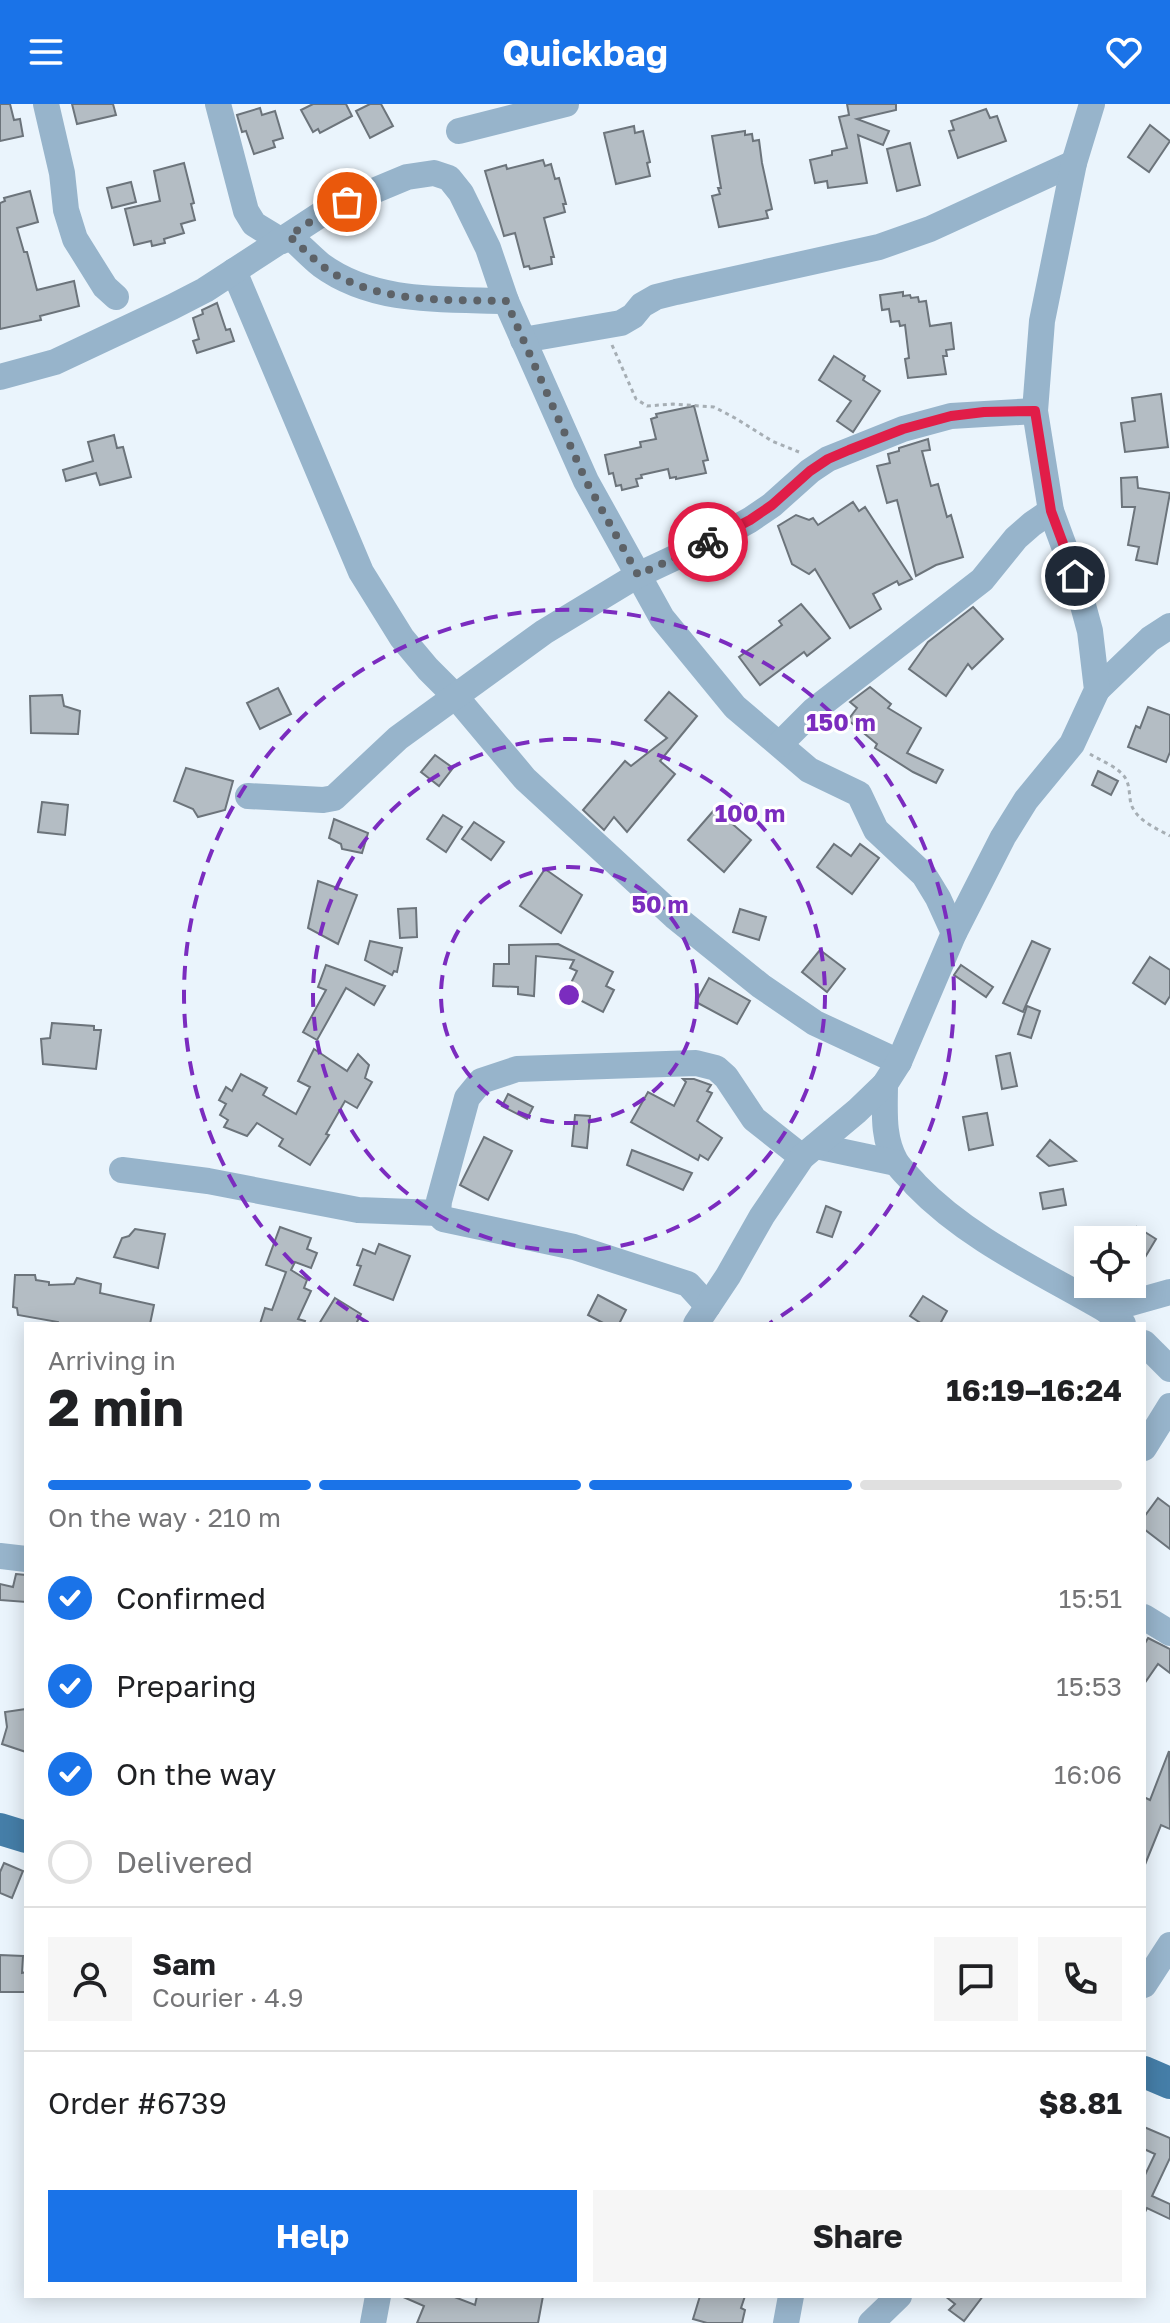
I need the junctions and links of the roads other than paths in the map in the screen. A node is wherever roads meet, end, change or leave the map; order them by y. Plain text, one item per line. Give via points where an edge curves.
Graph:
1 (46, 104) edge
2 (218, 104) edge
3 (566, 104) edge
4 (1092, 104) edge
5 (459, 131) dead end
6 (1074, 163) junction
7 (286, 238) junction
8 (234, 271) junction
9 (116, 297) dead end
10 (506, 301) junction
11 (523, 340) junction
12 (0, 377) edge
13 (1035, 411) junction
14 (1051, 511) junction
15 (638, 575) junction
16 (1170, 626) edge
17 (1097, 690) junction
18 (456, 697) junction
19 (780, 744) junction
20 (248, 796) dead end
21 (954, 933) junction
22 (892, 1073) junction
23 (809, 1151) junction
24 (896, 1163) junction
25 (122, 1170) dead end
26 (438, 1213) junction
27 (1170, 1292) edge
28 (702, 1315) edge
29 (1114, 1317) edge
30 (1146, 1345) edge
31 (1170, 1369) edge
32 (1170, 1406) edge
33 (1146, 1445) edge
34 (0, 1556) edge
35 (24, 1559) edge
36 (1146, 1618) edge
37 (1170, 1633) edge
38 (0, 1829) edge
39 (24, 1836) edge
40 (1170, 1945) edge
41 (1146, 1982) edge
42 (1146, 2073) edge
43 (1170, 2083) edge
44 (378, 2298) edge
45 (791, 2298) edge
46 (897, 2298) edge
47 (373, 2323) edge
48 (786, 2323) edge
49 (871, 2323) edge

1 - 9 street via 72,232
2 - 7 street via 246,211 254,224
3 - 5 street
4 - 6 street
6 - 11 street via 879,247 656,297 621,323
6 - 13 street via 1042,321
7 - 8 street
7 - 10 street via 342,277 396,296
7 - 10 street via 335,207 407,177 434,173 449,178 461,193
8 - 12 street via 55,362
8 - 18 street via 361,572 402,638
10 - 11 street
11 - 15 street via 586,481
13 - 14 street
13 - 15 street via 951,416 828,459 750,520
14 - 17 street via 1090,631
14 - 19 street via 1016,538 982,580 814,710
15 - 18 street via 544,632
15 - 19 street via 662,618 701,667 735,707
16 - 17 street
17 - 21 street via 1072,744 1003,837
18 - 20 street via 398,738 334,798
18 - 22 street via 525,779 674,916 761,986
19 - 21 street via 809,770 859,794 876,830 924,875
21 - 22 street
22 - 23 street
22 - 24 street via 885,1125
23 - 24 street
23 - 26 street via 754,1119 716,1068 696,1063 517,1069 481,1081 467,1098
23 - 28 street
24 - 29 street via 959,1223
25 - 26 street via 358,1210
26 - 28 street via 443,1219 574,1247 688,1284
27 - 29 street
30 - 31 street
32 - 33 street
34 - 35 street
36 - 37 street
38 - 39 main road
40 - 41 street
42 - 43 main road
44 - 47 street
45 - 48 street
46 - 49 street

